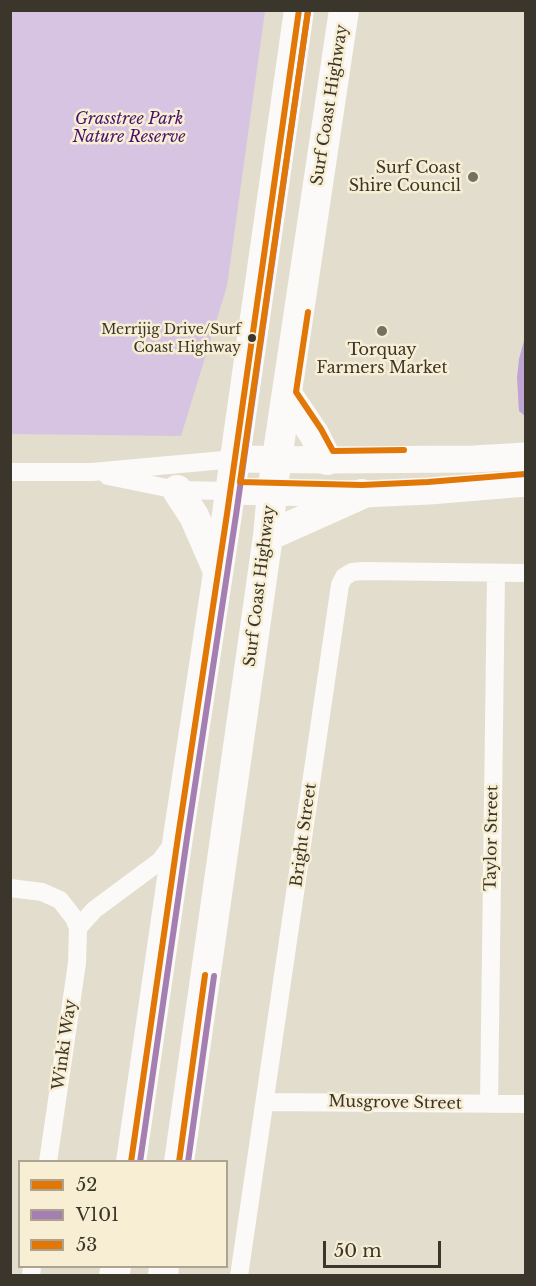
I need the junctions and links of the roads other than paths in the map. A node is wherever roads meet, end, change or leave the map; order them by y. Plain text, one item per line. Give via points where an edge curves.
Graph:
1 (299, 10) edge
2 (344, 10) edge
3 (287, 394) junction
4 (525, 456) edge
5 (235, 459) junction
6 (277, 460) junction
7 (327, 460) junction
8 (10, 472) edge
9 (92, 472) junction
10 (525, 483) edge
11 (177, 490) junction
12 (230, 491) junction
13 (272, 492) junction
14 (362, 494) junction
15 (268, 536) junction
16 (218, 571) junction
17 (496, 573) junction
18 (525, 573) edge
19 (178, 837) junction
20 (10, 888) edge
21 (78, 928) junction
22 (265, 1102) junction
23 (489, 1104) junction
24 (525, 1104) edge
25 (48, 1160) edge
26 (131, 1160) edge
27 (179, 1160) edge
28 (239, 1275) edge

1 - 5 main road
2 - 3 main road, Surf Coast Highway
3 - 6 main road, Surf Coast Highway
3 - 7 main road
4 - 7 street
5 - 6 street
5 - 9 street
5 - 12 main road
6 - 7 street
6 - 13 main road, Surf Coast Highway
8 - 9 street
9 - 11 street
10 - 14 street
11 - 12 street
11 - 16 main road via 194,516
12 - 13 street
12 - 16 main road
13 - 14 street
13 - 15 main road, Surf Coast Highway
14 - 15 main road
15 - 27 main road, Surf Coast Highway
16 - 19 main road
17 - 18 street, Bright Street
17 - 22 street, Bright Street via 363,571 352,572 340,585
17 - 23 street, Taylor Street
19 - 21 street via 160,861 94,910
19 - 26 main road
20 - 21 street via 42,892 60,900
21 - 25 street, Winki Way via 77,963
22 - 23 street, Musgrove Street
22 - 28 street, Bright Street
23 - 24 street, Musgrove Street

